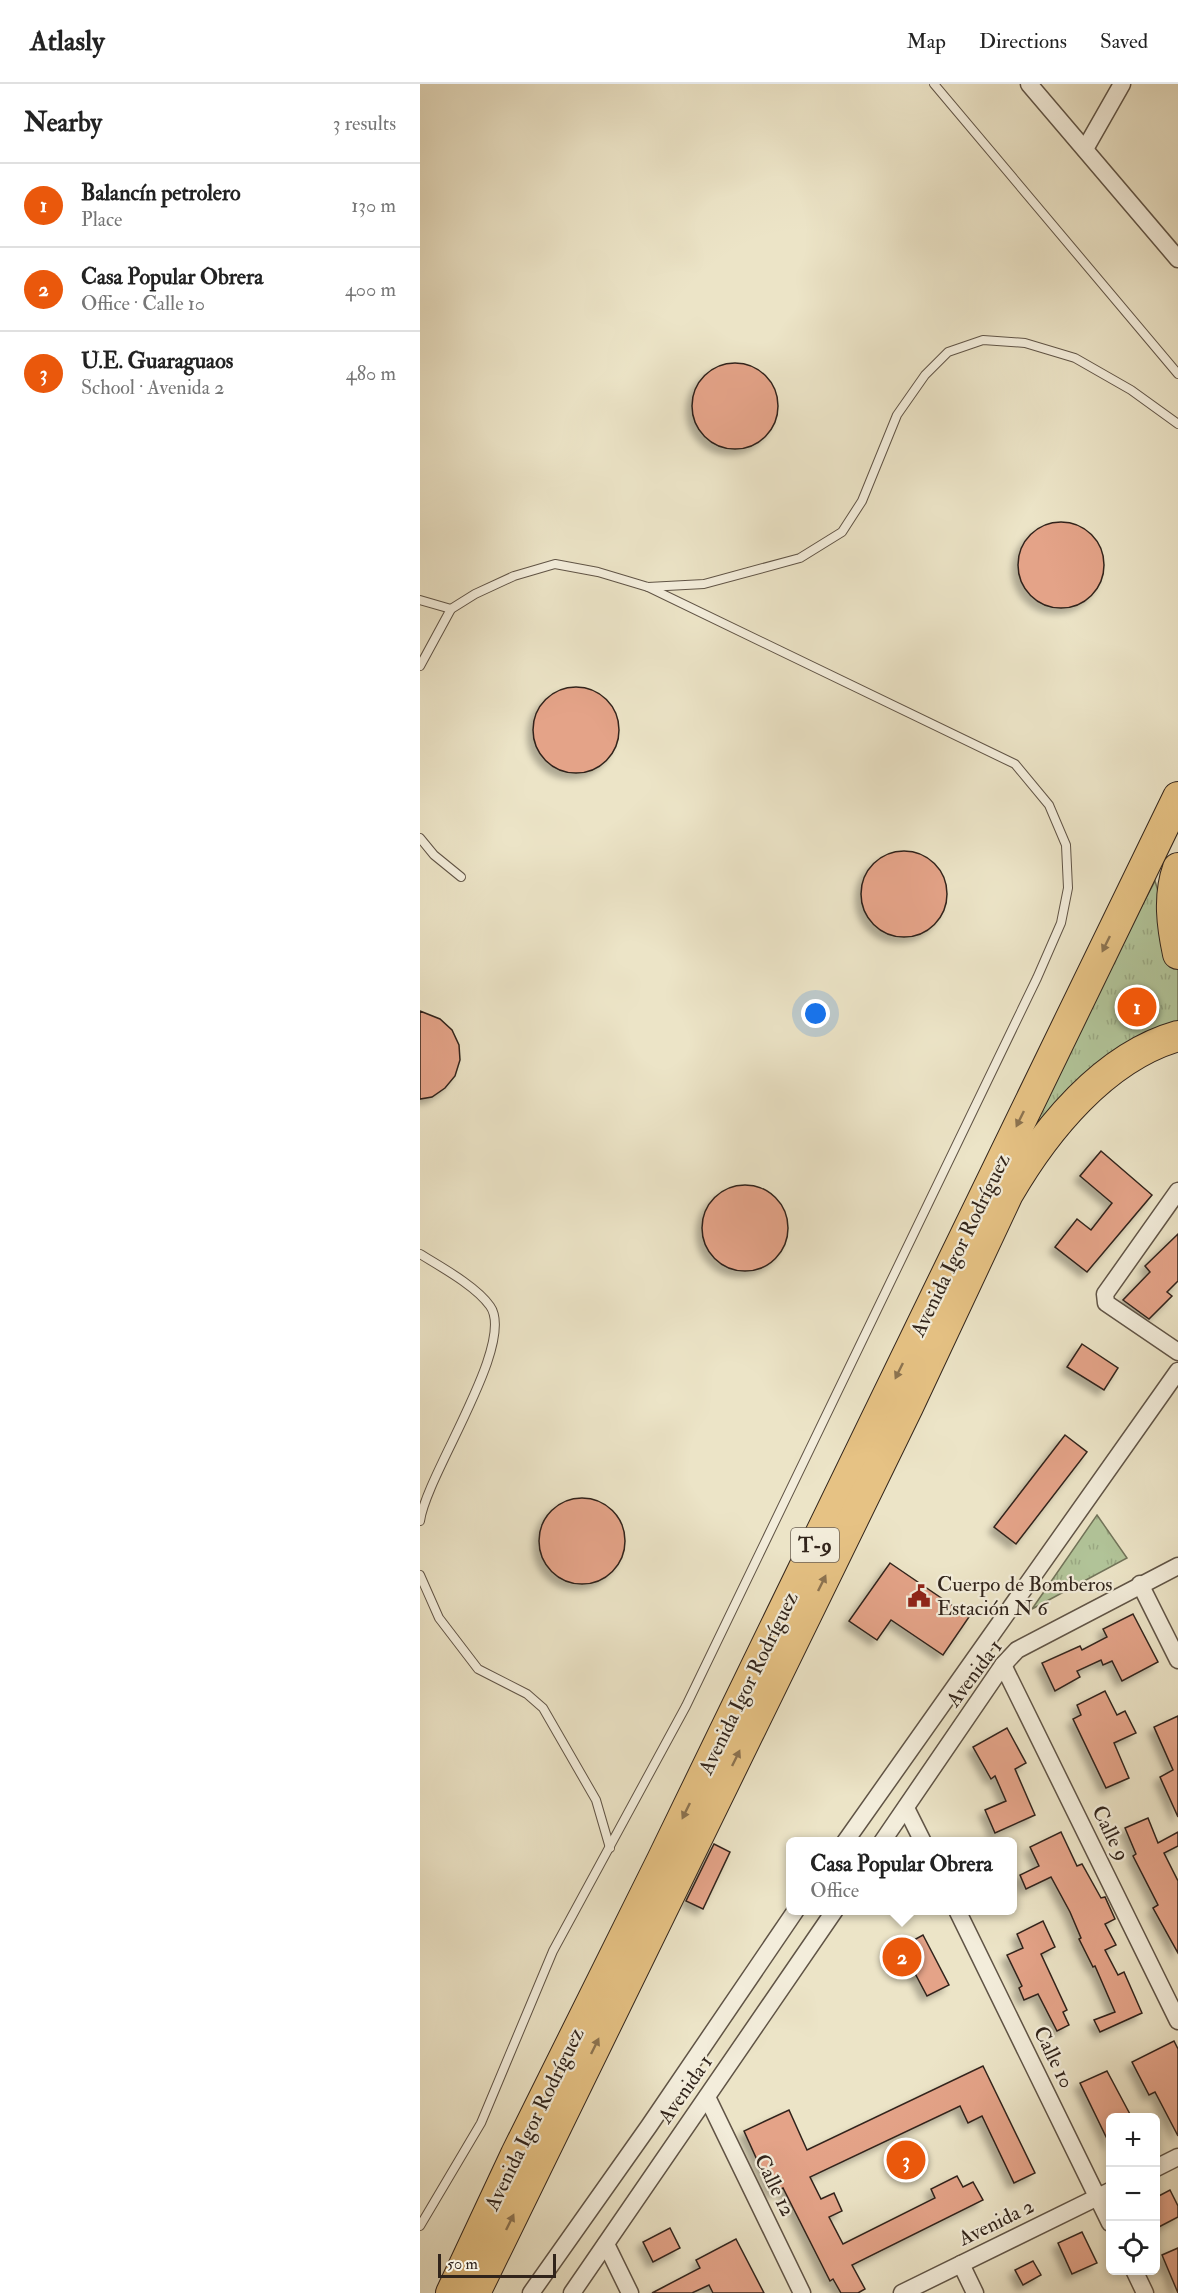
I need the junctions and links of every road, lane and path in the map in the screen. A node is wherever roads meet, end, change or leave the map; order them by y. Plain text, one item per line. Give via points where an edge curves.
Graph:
1 (934, 84) edge
2 (1029, 84) edge
3 (1122, 84) edge
4 (1084, 149) junction
5 (1178, 259) edge
6 (1178, 374) edge
7 (1178, 424) edge
8 (648, 587) junction
9 (420, 600) edge
10 (451, 609) junction
11 (420, 666) edge
12 (1178, 797) edge
13 (420, 838) edge
14 (1178, 852) edge
15 (1178, 868) edge
16 (461, 877) dead end
17 (1123, 910) junction
18 (1178, 954) edge
19 (1178, 1036) edge
20 (1178, 1191) edge
21 (420, 1254) edge
22 (1178, 1352) edge
23 (1178, 1371) edge
24 (420, 1521) edge
25 (1178, 1566) edge
26 (420, 1575) edge
27 (1140, 1584) junction
28 (1178, 1660) edge
29 (1003, 1665) junction
30 (906, 1808) junction
31 (849, 1837) edge
32 (886, 1837) edge
33 (920, 1837) edge
34 (610, 1848) junction
35 (793, 1915) edge
36 (832, 1915) edge
37 (959, 1915) edge
38 (1178, 2021) edge
39 (707, 2097) junction
40 (1178, 2157) edge
41 (1159, 2167) edge
42 (1104, 2194) edge
43 (1110, 2221) edge
44 (420, 2226) edge
45 (606, 2244) junction
46 (961, 2264) junction
47 (1136, 2275) edge
48 (451, 2293) edge
49 (475, 2293) edge
50 (531, 2293) edge
51 (572, 2293) edge
52 (630, 2293) edge
53 (802, 2293) edge
54 (902, 2293) edge
55 (975, 2293) edge
56 (1145, 2293) edge

1 - 6 lane
2 - 4 street
3 - 4 street
4 - 5 street
7 - 8 lane via 1131,390 1075,358 1024,343 983,340 948,352 925,375 897,415 862,501 842,532 800,558 704,584
8 - 10 lane via 555,564 514,576
8 - 34 lane via 1015,764 1049,805 1066,845 1068,888 1060,923 1037,978 686,1706
9 - 10 lane
10 - 11 lane
12 - 17 highway, Avenida Igor Rodríguez / T-9
13 - 16 lane
14 - 17 highway, Avenida Igor Rodríguez / T-9 via 1160,866
15 - 18 highway via 1172,900
17 -> 48 highway, Avenida Igor Rodríguez / T-9
49 -> 19 highway, Avenida Igor Rodríguez / T-9 via 1008,1194 1054,1126 1097,1083 1124,1060
20 - 22 street via 1105,1294 1106,1304
21 - 24 lane via 459,1278 492,1307 496,1334 487,1367 445,1456
23 - 31 street
25 - 27 street, Avenida 1
26 - 34 lane via 439,1618 478,1669 527,1694 543,1708 596,1800
27 - 28 street
27 - 29 street, Avenida 1 via 1017,1650
29 - 30 street, Avenida 1
29 - 38 street, Calle 9
30 - 32 street, Avenida 1
30 - 33 street
34 - 44 lane via 553,1951 481,2123
35 - 50 street
36 - 39 street, Avenida 1
37 - 42 street, Calle 10
39 - 45 street, Avenida 1
39 - 53 street, Calle 12
40 - 41 street
42 - 43 street, Calle 10
42 - 46 street, Avenida 2
45 - 51 street, Avenida 1
45 - 52 street
46 - 54 street, Avenida 2
46 - 55 street
47 - 56 street

